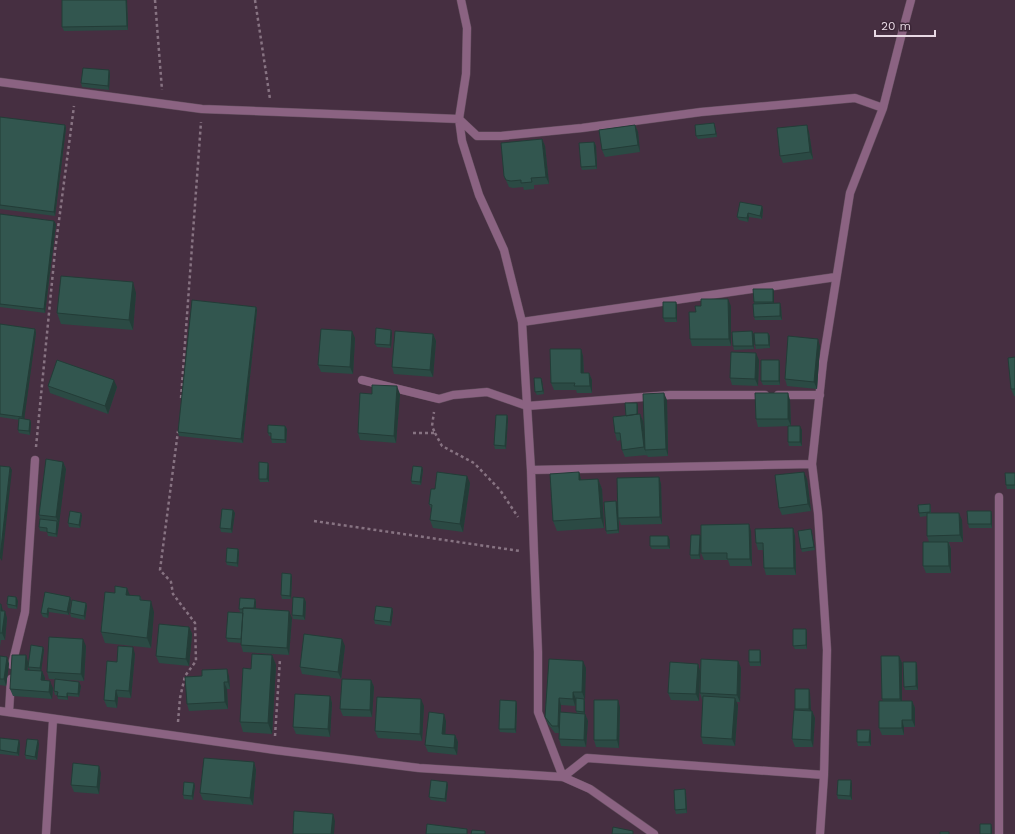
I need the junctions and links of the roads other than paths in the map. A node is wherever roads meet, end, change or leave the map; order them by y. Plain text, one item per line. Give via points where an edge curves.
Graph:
1 (461, 0) edge
2 (911, 0) edge
3 (0, 82) edge
4 (884, 108) junction
5 (459, 119) junction
6 (836, 277) junction
7 (522, 322) junction
8 (362, 380) dead end
9 (820, 395) junction
10 (527, 406) junction
11 (35, 460) road end
12 (812, 464) junction
13 (531, 470) junction
14 (999, 497) dead end
15 (4, 712) edge
16 (53, 720) junction
17 (824, 775) junction
18 (563, 777) junction
19 (46, 834) edge
20 (654, 834) edge
21 (820, 834) edge
22 (999, 834) edge

1 - 5 street via 467,28 466,74
2 - 4 street
3 - 5 street via 202,109
4 - 5 street via 855,98 701,112 501,136 477,136
4 - 6 street via 850,193
5 - 7 street via 462,141 479,195 504,250
6 - 7 street
6 - 9 street
7 - 10 street
8 - 10 street via 439,399 487,392
9 - 10 street via 670,395
9 - 12 street
10 - 13 street
11 - 15 street via 25,612 12,664
12 - 13 street
12 - 17 street via 818,513 827,650
13 - 18 street via 538,712
14 - 22 street
15 - 16 street
16 - 18 street via 420,768
16 - 19 street
17 - 18 street via 586,758
17 - 21 street
18 - 20 street via 590,789

